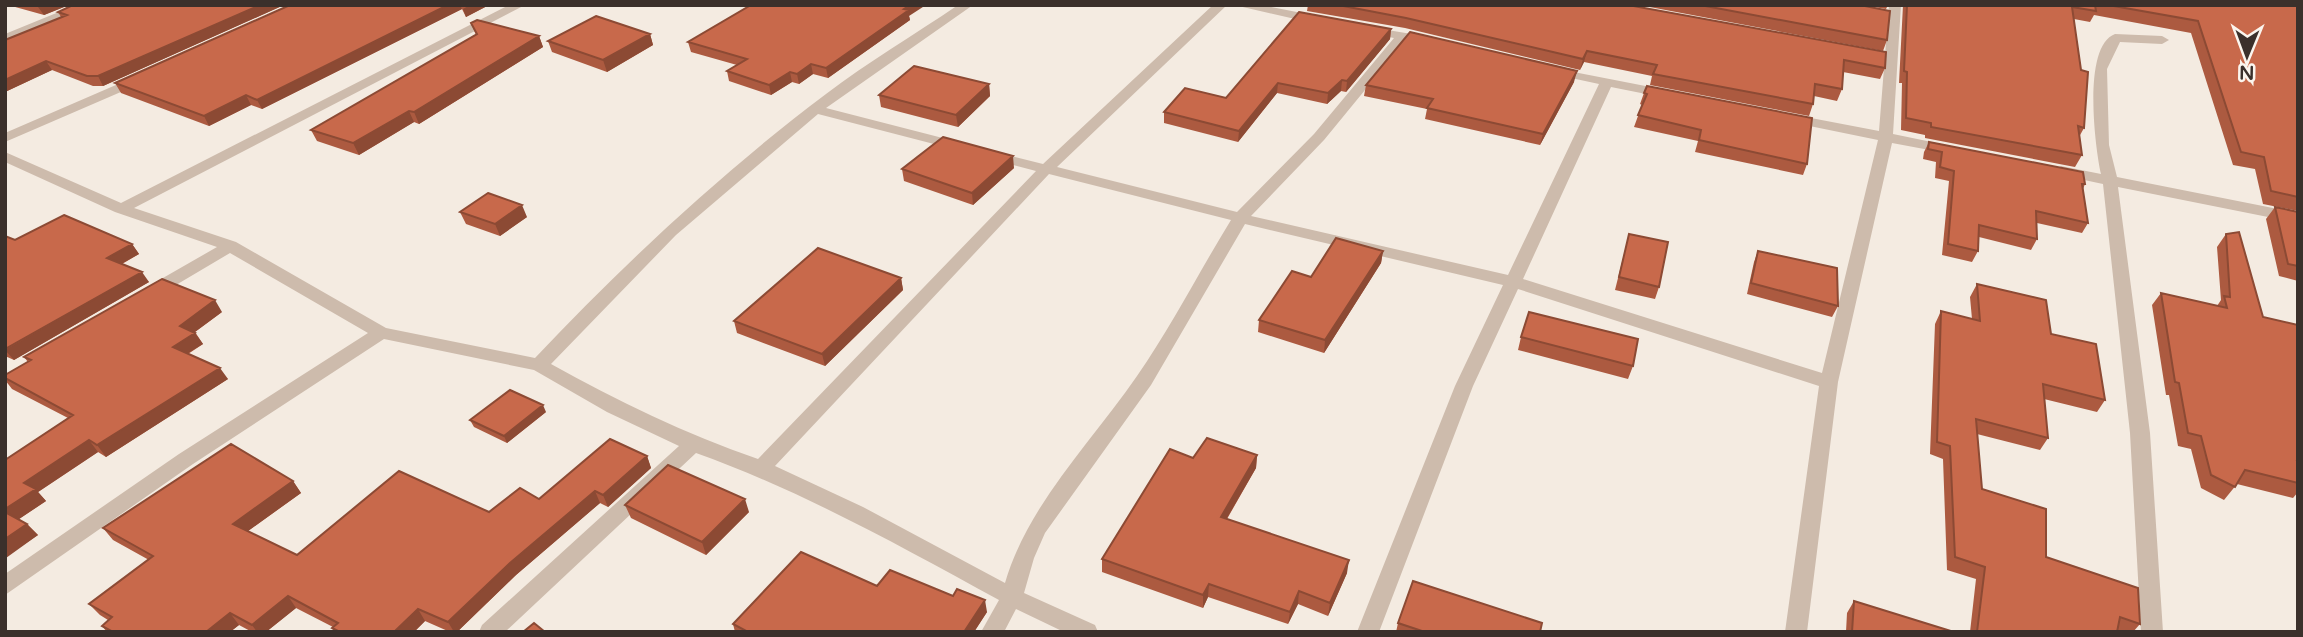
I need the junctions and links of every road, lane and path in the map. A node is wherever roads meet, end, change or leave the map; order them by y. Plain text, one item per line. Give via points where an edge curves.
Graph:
1 (88, 5) edge
2 (519, 5) edge
3 (967, 5) edge
4 (1221, 5) edge
5 (1249, 7) edge
6 (1890, 12) edge
7 (1327, 22) edge
8 (1353, 26) edge
9 (1404, 35) junction
10 (5, 39) edge
11 (2162, 40) dead end
12 (1444, 45) edge
13 (1539, 67) edge
14 (154, 73) edge
15 (1606, 83) junction
16 (1686, 98) edge
17 (815, 109) junction
18 (1780, 116) edge
19 (1886, 137) junction
20 (5, 138) edge
21 (1965, 152) edge
22 (5, 156) edge
23 (2044, 168) edge
24 (1046, 169) junction
25 (2110, 181) junction
26 (121, 209) junction
27 (1240, 218) junction
28 (2298, 218) edge
29 (230, 246) junction
30 (1511, 281) junction
31 (135, 301) edge
32 (381, 333) junction
33 (539, 365) junction
34 (1829, 382) junction
35 (693, 444) junction
36 (761, 468) junction
37 (5, 586) edge
38 (1012, 597) junction
39 (490, 632) edge
40 (992, 632) edge
41 (1087, 632) edge
42 (1368, 632) edge
43 (1796, 632) edge
44 (2152, 632) edge

1 - 10 street
2 - 26 street
3 - 17 street
4 - 24 street
5 - 7 street
6 - 19 street
8 - 9 street
9 - 12 street
9 - 27 street via 1319,137
11 - 25 street via 2115,38 2100,69 2102,145
13 - 15 street
14 - 20 street
15 - 16 street
15 - 30 street
17 - 24 street
17 - 33 street via 678,223 612,285
18 - 19 street
19 - 21 street
19 - 34 street
22 - 26 street
23 - 25 street
24 - 27 street
24 - 36 street
25 - 28 street
25 - 44 street via 2140,433
26 - 29 street
27 - 30 street
27 - 38 street via 1144,380 1037,529
29 - 31 street
29 - 32 street
30 - 34 street
30 - 42 street via 1464,386
32 - 33 street
32 - 37 street via 186,459
33 - 35 street
34 - 43 street
35 - 36 street
35 - 39 street
36 - 38 street
38 - 40 street
38 - 41 street

